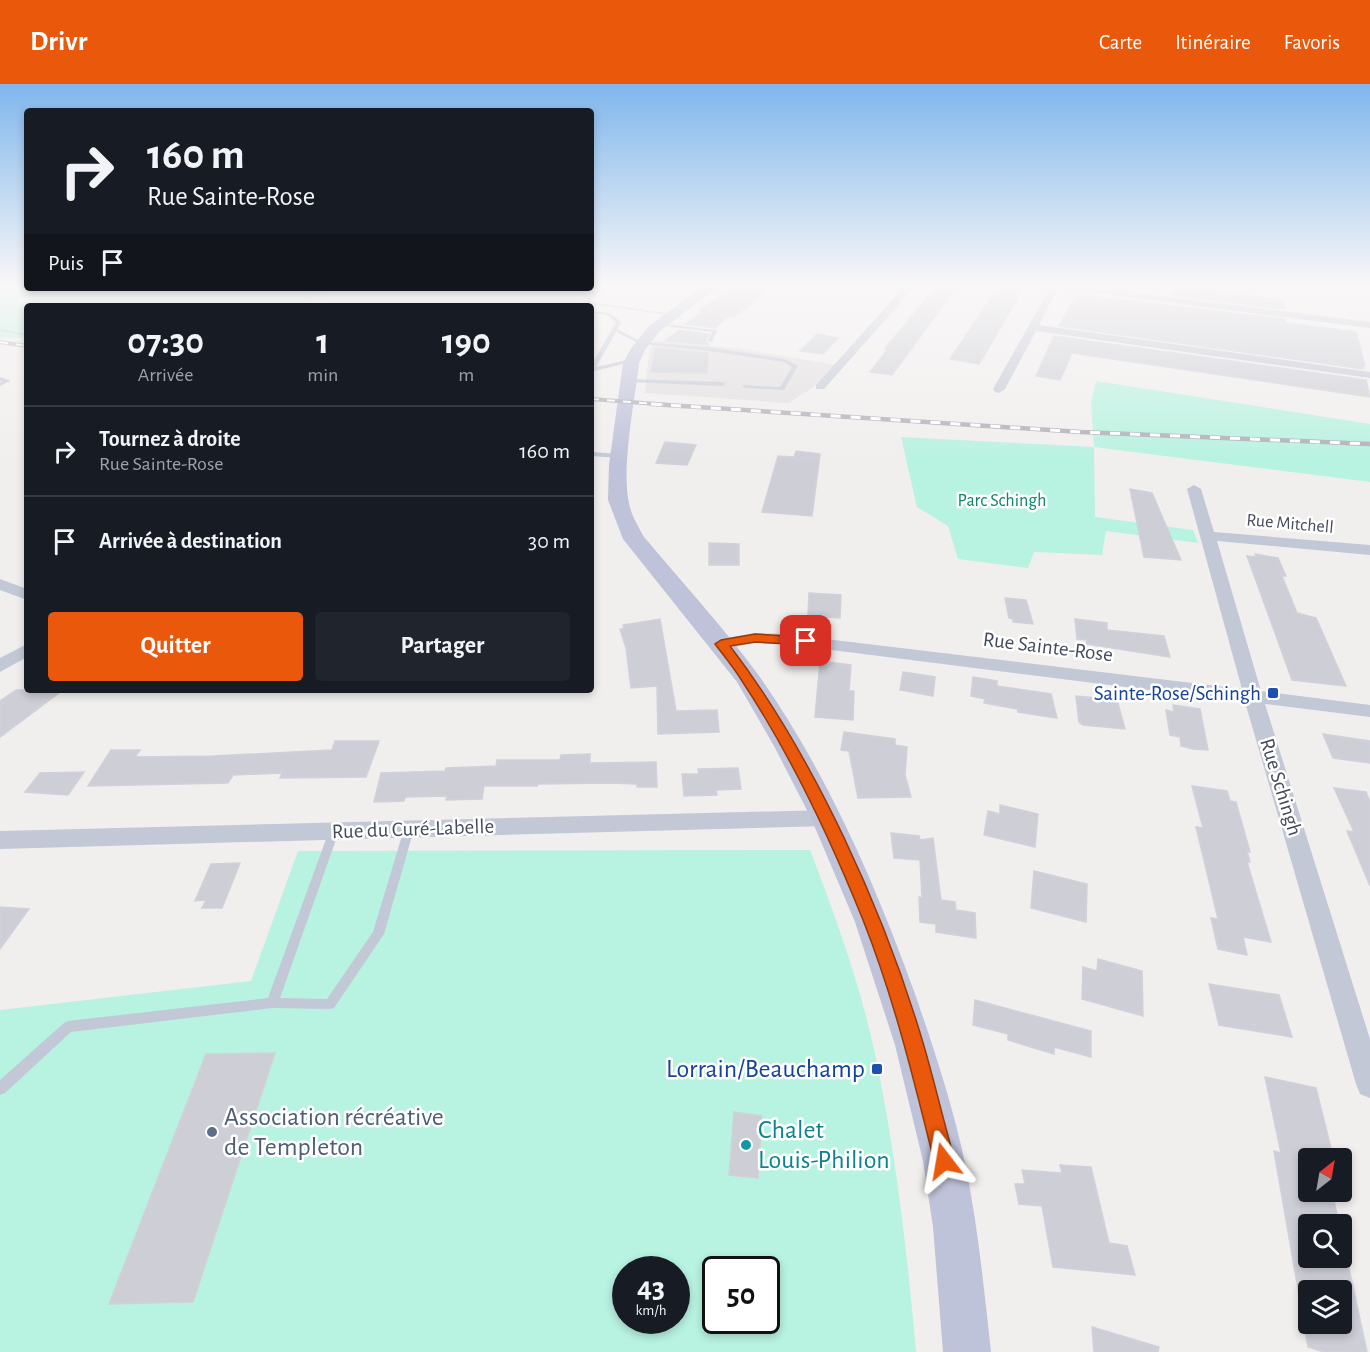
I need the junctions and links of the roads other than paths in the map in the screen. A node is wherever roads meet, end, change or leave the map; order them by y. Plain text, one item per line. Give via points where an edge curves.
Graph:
1 (606, 345) edge
2 (640, 345) edge
3 (662, 345) edge
4 (857, 345) edge
5 (1023, 345) edge
6 (1161, 345) edge
7 (594, 367) edge
8 (594, 370) edge
9 (630, 371) junction
10 (1370, 375) edge
11 (723, 384) dead end
12 (745, 386) dead end
13 (820, 387) dead end
14 (999, 389) dead end
15 (594, 454) edge
16 (619, 456) junction
17 (1194, 489) dead end
18 (1207, 536) junction
19 (1370, 550) edge
20 (0, 585) edge
21 (24, 595) edge
22 (721, 644) junction
23 (24, 651) edge
24 (0, 666) edge
25 (1254, 696) junction
26 (1370, 711) edge
27 (826, 818) junction
28 (409, 829) junction
29 (334, 831) junction
30 (0, 840) edge
31 (272, 1004) junction
32 (1370, 1084) edge
33 (0, 1089) edge
34 (967, 1352) edge

1 - 7 lane
2 - 9 main road
3 - 12 lane via 785,361 795,366 782,389
4 - 13 street
5 - 14 street
6 - 10 street
8 - 9 lane
9 - 11 lane
9 - 16 main road
15 - 16 lane
16 - 22 main road via 618,500 631,532
17 - 18 street, Rue Schingh
18 - 19 street, Rue Mitchell
18 - 25 street, Rue Schingh
20 - 21 street
22 - 25 street, Rue Sainte-Rose via 755,638 784,639
22 - 27 main road via 763,704
23 - 24 street
25 - 26 street, Rue Sainte-Rose
25 - 32 street, Rue Schingh
27 - 28 street, Rue du Curé-Labelle
27 - 34 main road via 872,922 929,1098 955,1227
28 - 29 street, Rue du Curé-Labelle
28 - 31 lane via 378,934 330,1004
29 - 30 street, Rue du Curé-Labelle
29 - 31 lane
31 - 33 lane via 68,1027

